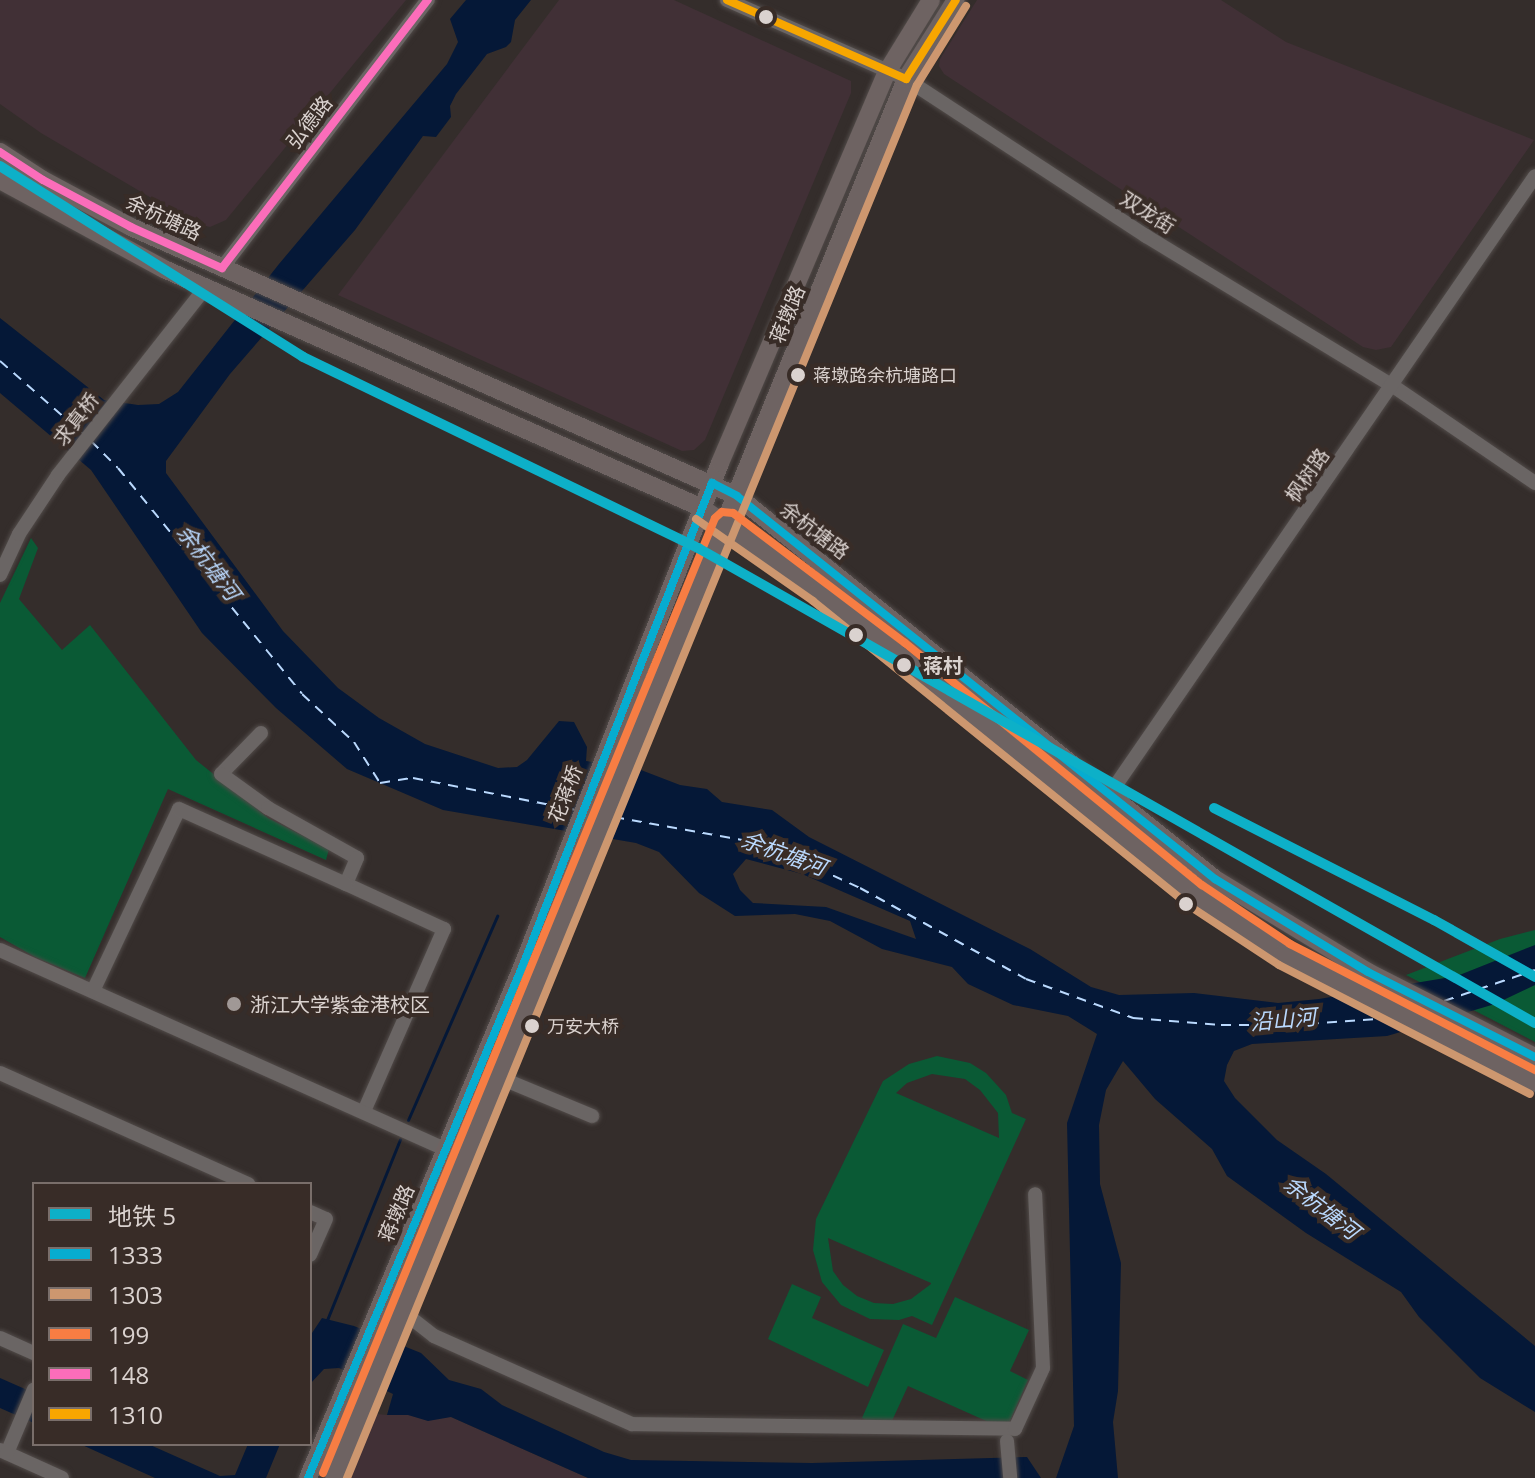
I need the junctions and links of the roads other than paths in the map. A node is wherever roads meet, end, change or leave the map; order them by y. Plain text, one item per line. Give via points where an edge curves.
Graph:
1 (428, 0) edge
2 (727, 0) edge
3 (931, 0) edge
4 (956, 0) edge
5 (888, 70) junction
6 (906, 79) junction
7 (0, 152) edge
8 (1535, 176) edge
9 (0, 180) edge
10 (222, 268) junction
11 (206, 287) junction
12 (1393, 386) junction
13 (712, 483) junction
14 (1535, 483) edge
15 (737, 496) junction
16 (702, 508) junction
17 (726, 523) junction
18 (0, 575) edge
19 (649, 639) joint
20 (261, 733) dead end
21 (1109, 795) junction
22 (346, 884) junction
23 (0, 950) edge
24 (523, 965) joint
25 (93, 991) junction
26 (1535, 1057) edge
27 (0, 1073) edge
28 (498, 1077) junction
29 (1535, 1083) edge
30 (364, 1111) junction
31 (592, 1116) dead end
32 (447, 1150) junction
33 (244, 1182) edge
34 (1035, 1194) dead end
35 (312, 1213) edge
36 (312, 1250) edge
37 (400, 1318) junction
38 (0, 1338) edge
39 (32, 1352) edge
40 (32, 1394) edge
41 (1008, 1447) dead end
42 (4, 1452) edge
43 (62, 1478) edge
44 (308, 1478) edge
45 (334, 1478) edge
46 (1010, 1478) edge

1 - 10 street, 弘德路
2 - 5 street, 双龙街
3 - 5 main road, 蒋墩路
4 - 6 main road, 蒋墩路
5 - 6 street, 双龙街
5 - 13 main road, 蒋墩路
6 - 12 street, 双龙街 via 1146,236
6 - 15 main road, 蒋墩路
7 - 10 main road, 余杭塘路 via 131,227
8 - 12 street, 枫树路
9 - 11 main road via 95,234
10 - 13 main road, 余杭塘路
11 - 16 main road
11 - 18 street, 求真桥 via 58,475 19,534
12 - 14 street, 双龙街
12 - 21 street, 枫树路
13 - 15 main road, 余杭塘路
13 - 16 main road, 蒋墩路
15 - 17 main road, 蒋墩路
15 - 21 main road, 余杭塘路
16 - 17 main road
16 - 19 main road, 蒋墩路
17 - 28 main road, 蒋墩路
17 - 29 main road via 920,671 1195,895 1284,954
19 - 24 main road, 花蒋桥
20 - 22 street via 221,774 268,808 357,858
21 - 26 main road, 余杭塘路 via 1215,879 1368,972
22 - 25 street via 179,809
22 - 30 street via 444,929
23 - 25 street
24 - 32 main road, 蒋墩路
25 - 30 street
27 - 33 street
28 - 31 street
28 - 37 main road
30 - 32 street
32 - 44 main road, 蒋墩路
34 - 37 street via 1043,1368 1015,1429 632,1424
35 - 36 street via 326,1219
37 - 45 main road
38 - 39 street
40 - 42 street
41 - 46 street
42 - 43 street

